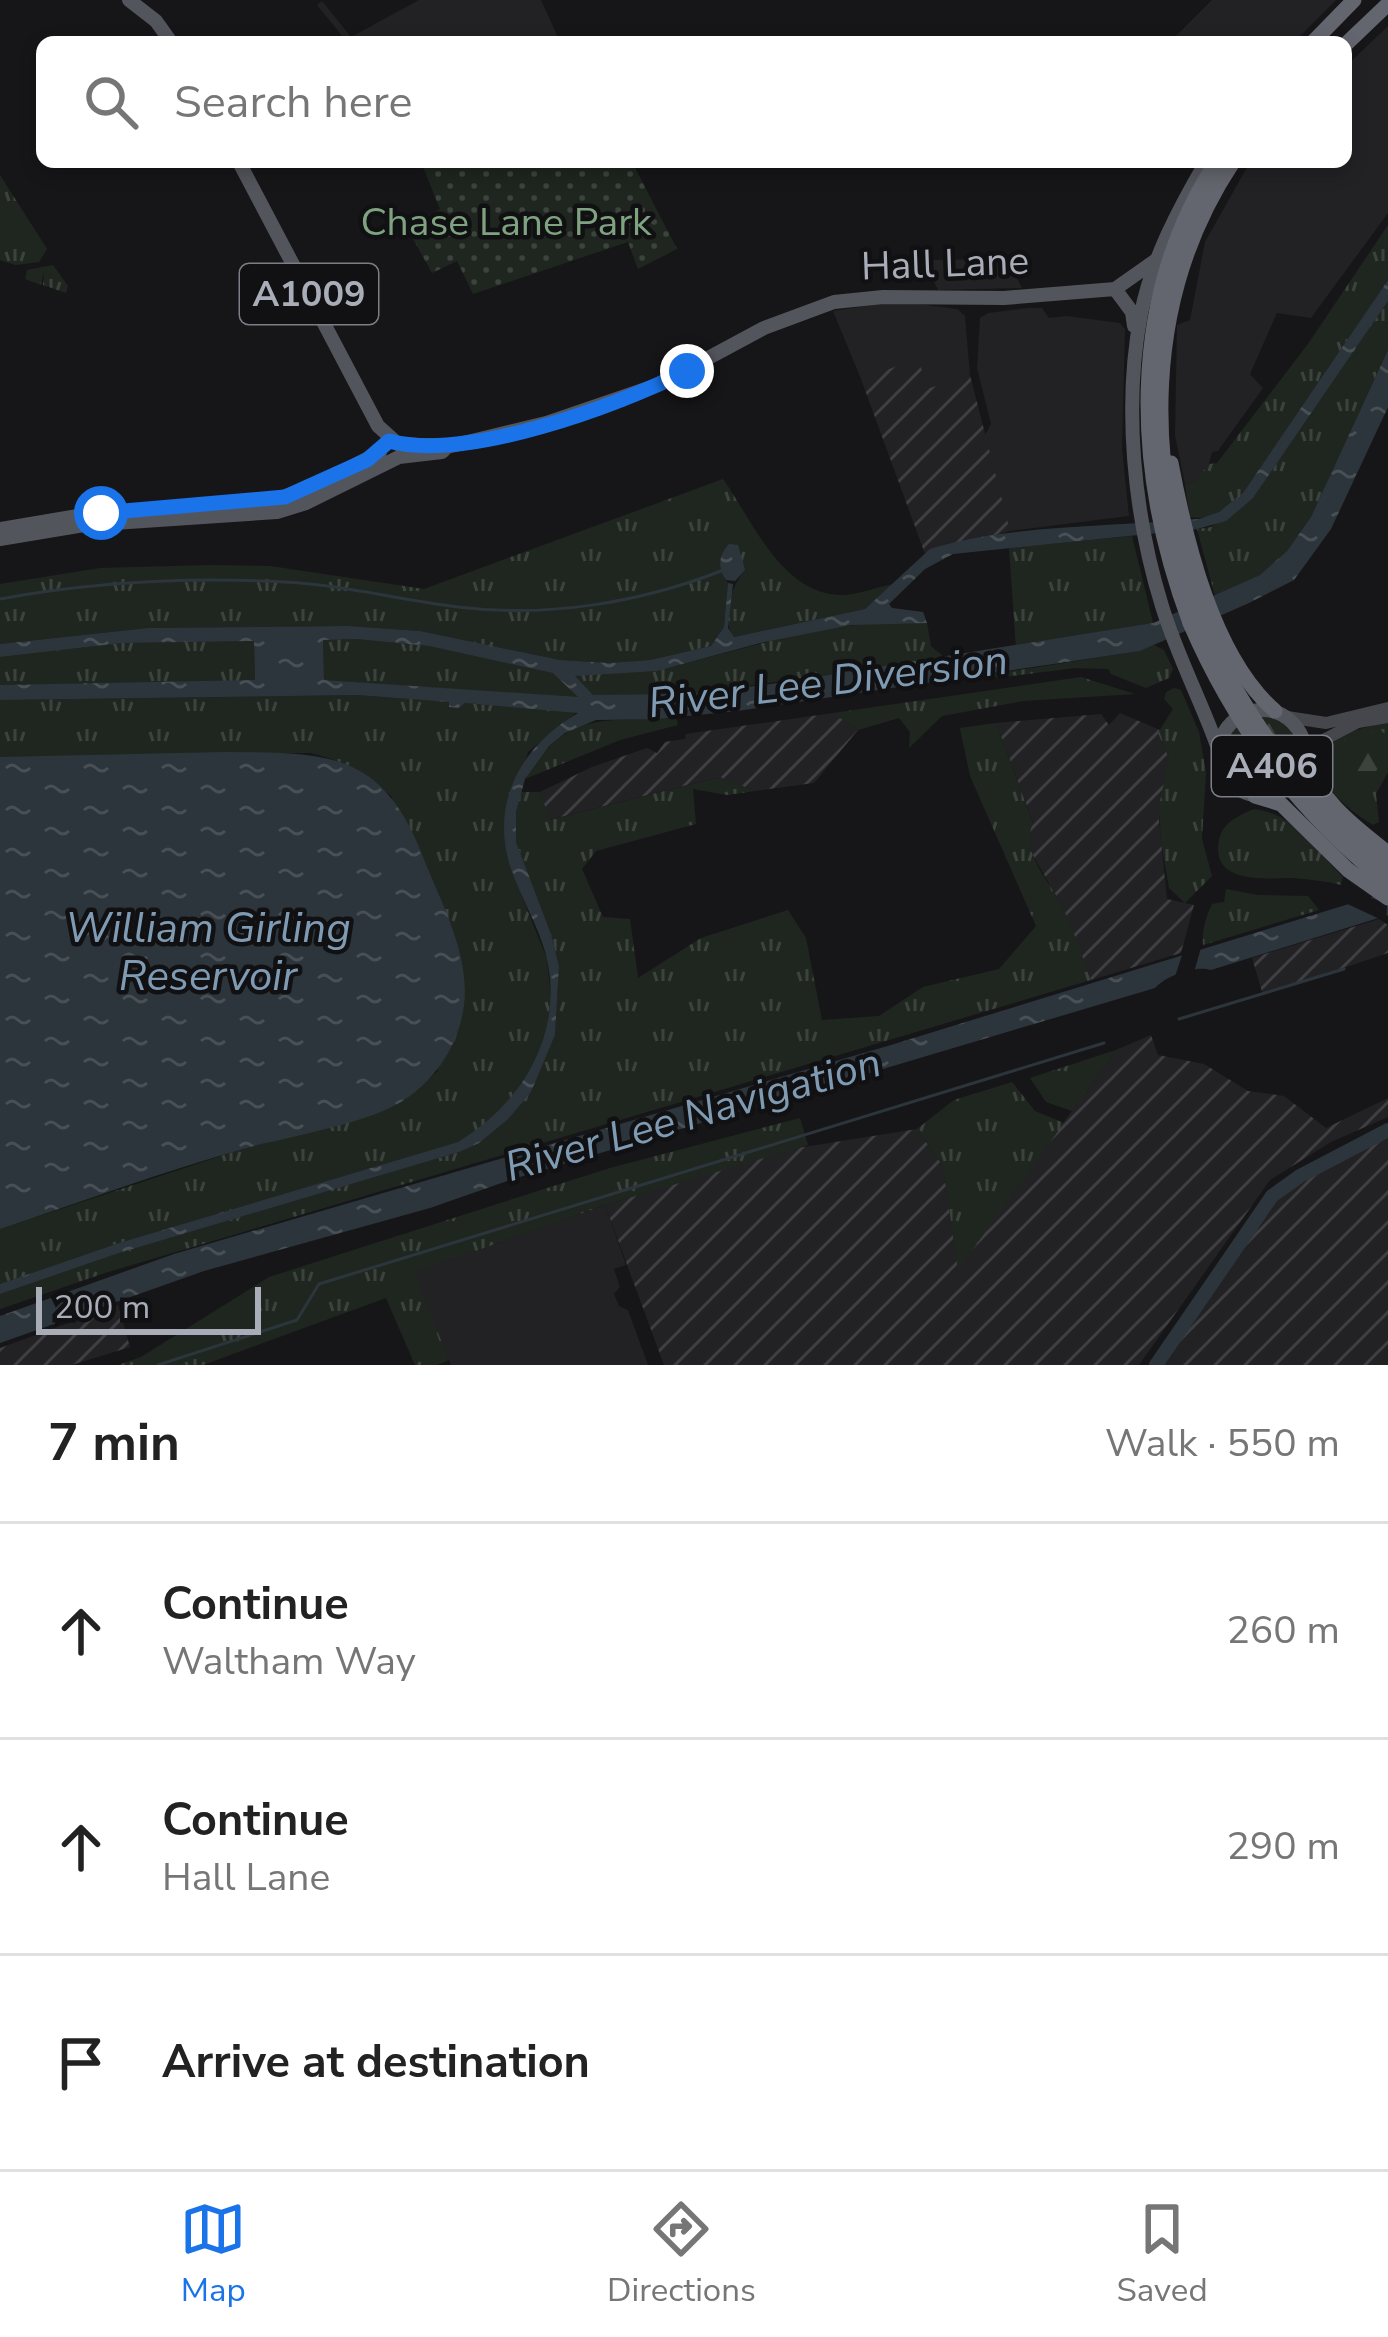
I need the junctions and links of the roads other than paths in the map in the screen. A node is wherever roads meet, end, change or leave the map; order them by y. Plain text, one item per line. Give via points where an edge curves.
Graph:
1 (129, 0) edge
2 (1358, 0) edge
3 (1376, 0) edge
4 (1388, 4) edge
5 (167, 36) edge
6 (1319, 36) edge
7 (1329, 36) edge
8 (1348, 36) edge
9 (1351, 36) edge
10 (241, 168) edge
11 (1203, 168) edge
12 (1213, 168) edge
13 (1230, 168) edge
14 (1162, 251) junction
15 (1117, 287) junction
16 (1149, 294) junction
17 (1135, 349) junction
18 (1135, 388) junction
19 (390, 451) junction
20 (1154, 465) junction
21 (102, 518) junction
22 (0, 529) edge
23 (0, 539) edge
24 (1202, 702) junction
25 (1388, 712) edge
26 (1281, 714) junction
27 (1241, 715) junction
28 (1219, 752) junction
29 (1306, 752) junction
30 (1255, 796) junction
31 (1388, 853) edge
32 (1388, 868) edge
33 (1379, 885) edge
34 (1388, 898) edge

1 - 5 main road
2 - 6 highway
2 - 7 highway
3 - 8 highway
4 - 9 highway
10 - 19 main road, A1009
11 - 14 main road
12 - 20 highway, A406 via 1160,293 1147,390
13 - 20 highway, A406 via 1196,229 1173,298
14 - 15 main road
14 - 16 main road
15 - 16 main road, Hall Lane
15 - 17 main road via 1132,312
15 - 19 main road, Hall Lane via 834,302 764,328 660,384 546,423 423,456
16 - 17 main road
16 - 18 main road
17 - 18 main road
18 - 20 main road
19 - 21 main road, Hall Lane via 285,497
20 - 24 main road via 1147,548
20 - 26 highway, A406 via 1229,649 1253,691
20 - 32 highway, A406, bridge via 1186,574 1255,721 1296,776
20 - 33 highway, A406, bridge via 1160,526 1182,602 1222,689 1292,791
21 - 22 main road
21 - 23 main road
24 - 27 main road via 1222,717
24 - 28 main road
25 - 26 street via 1326,723
25 - 29 street
26 - 27 main road
26 - 29 main road
27 - 28 main road
28 - 30 main road via 1225,776
29 - 30 main road via 1286,790
29 - 31 highway via 1322,791
30 - 33 highway via 1281,804 1348,870
33 - 34 highway

